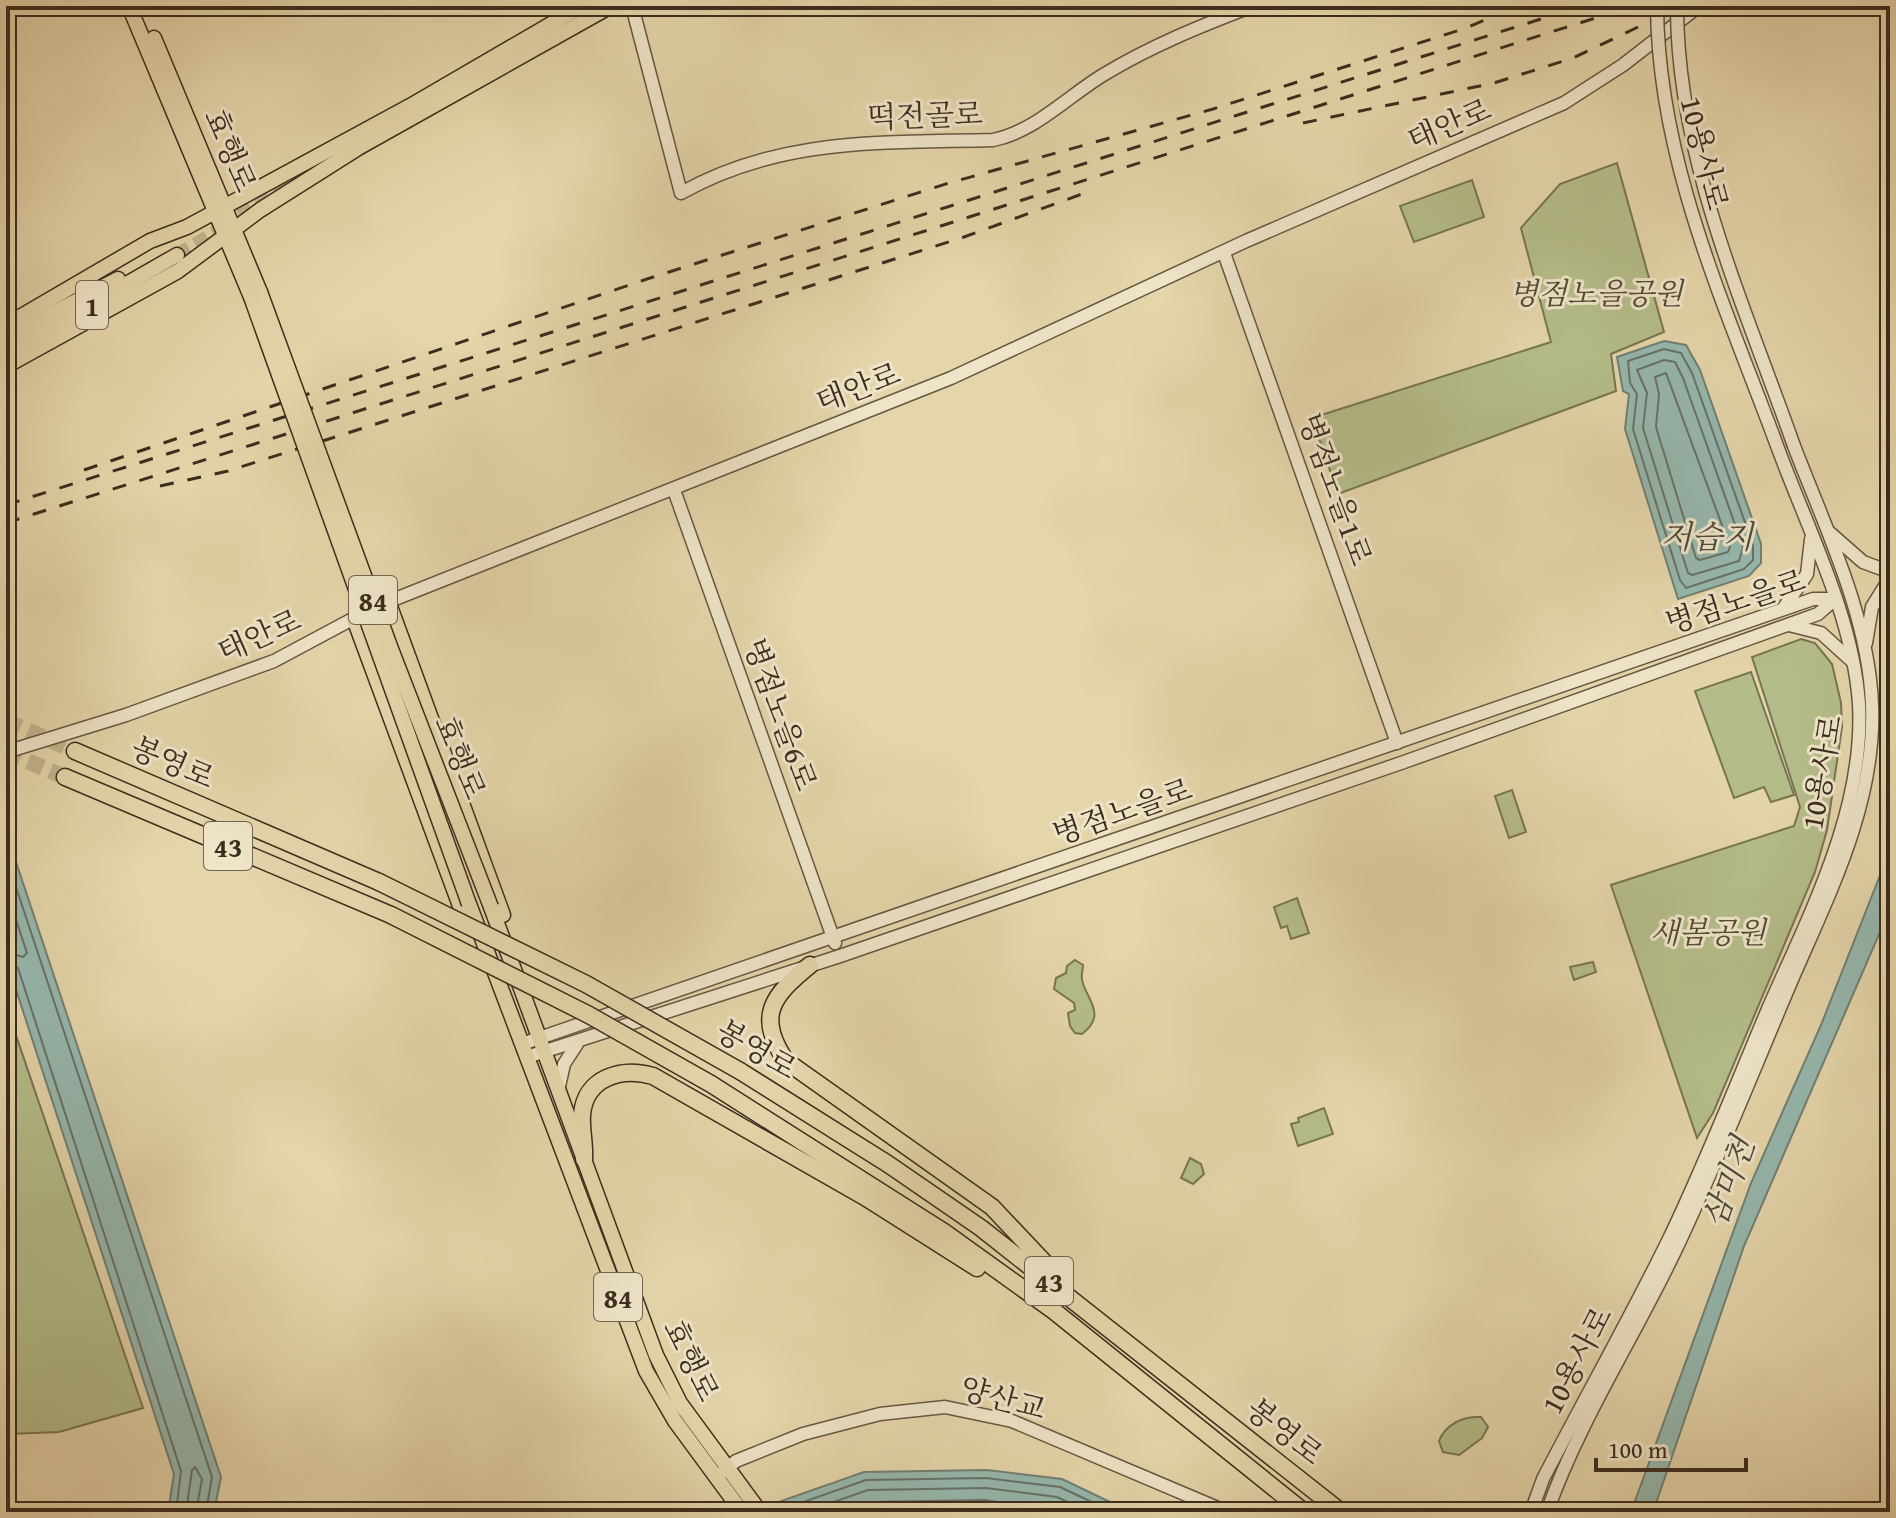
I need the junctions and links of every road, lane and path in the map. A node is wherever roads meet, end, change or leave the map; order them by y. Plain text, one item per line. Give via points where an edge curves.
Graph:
1 (129, 6) edge
2 (139, 6) edge
3 (582, 6) edge
4 (611, 6) edge
5 (632, 6) edge
6 (1253, 6) edge
7 (1657, 6) edge
8 (1677, 6) edge
9 (1699, 6) edge
10 (221, 208) junction
11 (231, 233) junction
12 (1224, 253) junction
13 (256, 294) junction
14 (6, 325) edge
15 (6, 338) edge
16 (6, 353) edge
17 (6, 366) edge
18 (674, 490) junction
19 (1826, 529) junction
20 (1811, 536) junction
21 (1890, 572) edge
22 (1890, 578) edge
23 (1835, 599) junction
24 (388, 601) junction
25 (1782, 610) junction
26 (354, 619) junction
27 (1787, 625) junction
28 (1858, 655) junction
29 (1464, 720) junction
30 (1470, 739) junction
31 (1397, 743) junction
32 (75, 751) tunnel mouth
33 (6, 752) edge
34 (1334, 765) junction
35 (65, 777) tunnel mouth
36 (1339, 785) junction
37 (1169, 822) junction
38 (1174, 841) junction
39 (1056, 861) junction
40 (1060, 880) junction
41 (882, 921) junction
42 (834, 938) junction
43 (889, 939) junction
44 (782, 956) junction
45 (840, 956) junction
46 (810, 965) junction
47 (516, 973) junction
48 (786, 973) junction
49 (502, 993) junction
50 (582, 1026) junction
51 (582, 1041) junction
52 (542, 1046) junction
53 (525, 1050) junction
54 (558, 1091) junction
55 (584, 1159) junction
56 (1005, 1276) junction
57 (1095, 1317) junction
58 (669, 1411) junction
59 (695, 1426) junction
60 (722, 1473) junction
61 (738, 1494) junction
62 (1299, 1508) edge
63 (742, 1512) edge
64 (760, 1512) edge
65 (1227, 1512) edge
66 (1341, 1512) edge
67 (1531, 1512) edge
68 (1547, 1512) edge

1 - 10 main road, 효행로 / 84
2 - 10 main road, 효행로 / 84
3 - 10 main road
4 - 11 main road via 358,148
5 - 6 street, 떡전골로 via 681,193 750,163 832,144 1014,136 1101,76 1173,36
7 - 20 street, 10용사로, bridge via 1662,87 1683,186
8 - 19 street, 10용사로, bridge via 1681,88 1695,153 1716,226
9 - 12 street, 태안로 via 1564,103
10 - 11 main road, 효행로 / 84
10 - 14 main road via 150,241
11 - 13 main road, 효행로 / 84
11 - 17 main road via 178,271
12 - 18 street, 태안로 via 951,378
12 - 31 street, 병점노을1로
13 - 47 main road, 효행로 / 84, bridge
13 - 49 main road, 효행로 / 84, bridge
15 - 16 main road, 1 via 175,251
18 - 24 street, 태안로
18 - 42 street, 병점노을6로
19 - 21 street via 1850,553
19 - 28 street, 10용사로
20 - 23 street, 10용사로
20 - 25 street via 1807,574
22 - 28 street via 1872,607
23 - 25 street, 병점노을로 via 1813,599
23 - 27 street, 병점노을로 via 1818,614
23 - 28 street, 10용사로
24 - 26 street, 태안로
24 - 47 main road via 516,951
25 - 27 street
25 - 29 street, 병점노을로
26 - 33 street, 태안로 via 274,661
26 - 49 main road via 457,899 488,974
27 - 28 street via 1821,633
27 - 30 street, 병점노을로
28 - 67 street, 10용사로 via 1858,747 1830,863 1667,1243 1543,1479
28 - 68 street, 10용사로 via 1872,701 1870,758 1844,855 1677,1247 1579,1435
29 - 30 street via 1463,735
29 - 31 street, 병점노을로
30 - 36 street, 병점노을로
31 - 34 street, 병점노을로
32 - 57 highway, 봉영로 / 43, bridge via 379,882 572,977 740,1071 958,1212
34 - 36 street via 1342,778
34 - 37 street, 병점노을로
35 - 56 highway, 봉영로 / 43, bridge via 391,915 577,1008 849,1169
36 - 38 street, 병점노을로
37 - 38 street via 1166,829
37 - 39 street, 병점노을로
38 - 40 street, 병점노을로
39 - 40 street via 1064,872
39 - 41 street, 병점노을로
40 - 43 street, 병점노을로
41 - 42 street, 병점노을로
41 - 43 street
42 - 44 street, 병점노을로
42 - 45 street, 병점노을6로
43 - 45 street, 병점노을로
44 - 48 street
44 - 50 street, 병점노을로
45 - 46 street, 병점노을로
46 - 48 street, 병점노을로
46 - 57 highway via 774,997 770,1010 773,1036 786,1061 992,1207
47 - 52 main road, 효행로 / 84
48 - 51 street, 병점노을로
49 - 53 main road, 효행로 / 84
50 - 51 street
50 - 52 street, 병점노을로
51 - 52 street, 병점노을로
51 - 54 street via 564,1064
52 - 53 street, 병점노을로
52 - 54 main road, 효행로 / 84
53 - 58 main road, 효행로 / 84 via 635,1344
54 - 55 main road, 효행로 / 84
55 - 56 highway via 582,1112 589,1093 610,1075 640,1072 865,1197 983,1271
55 - 59 main road, 효행로 / 84 via 656,1355
56 - 62 highway, 봉영로 / 43
57 - 66 highway, 봉영로 / 43
58 - 59 main road via 690,1434
58 - 60 main road, 효행로 / 84
59 - 60 main road, 효행로 / 84
60 - 61 main road, 효행로 / 84
60 - 65 street, 양산교 via 736,1461 803,1434 880,1414 945,1407 1012,1421
61 - 63 main road, 84
61 - 64 main road, 효행로 / 84

